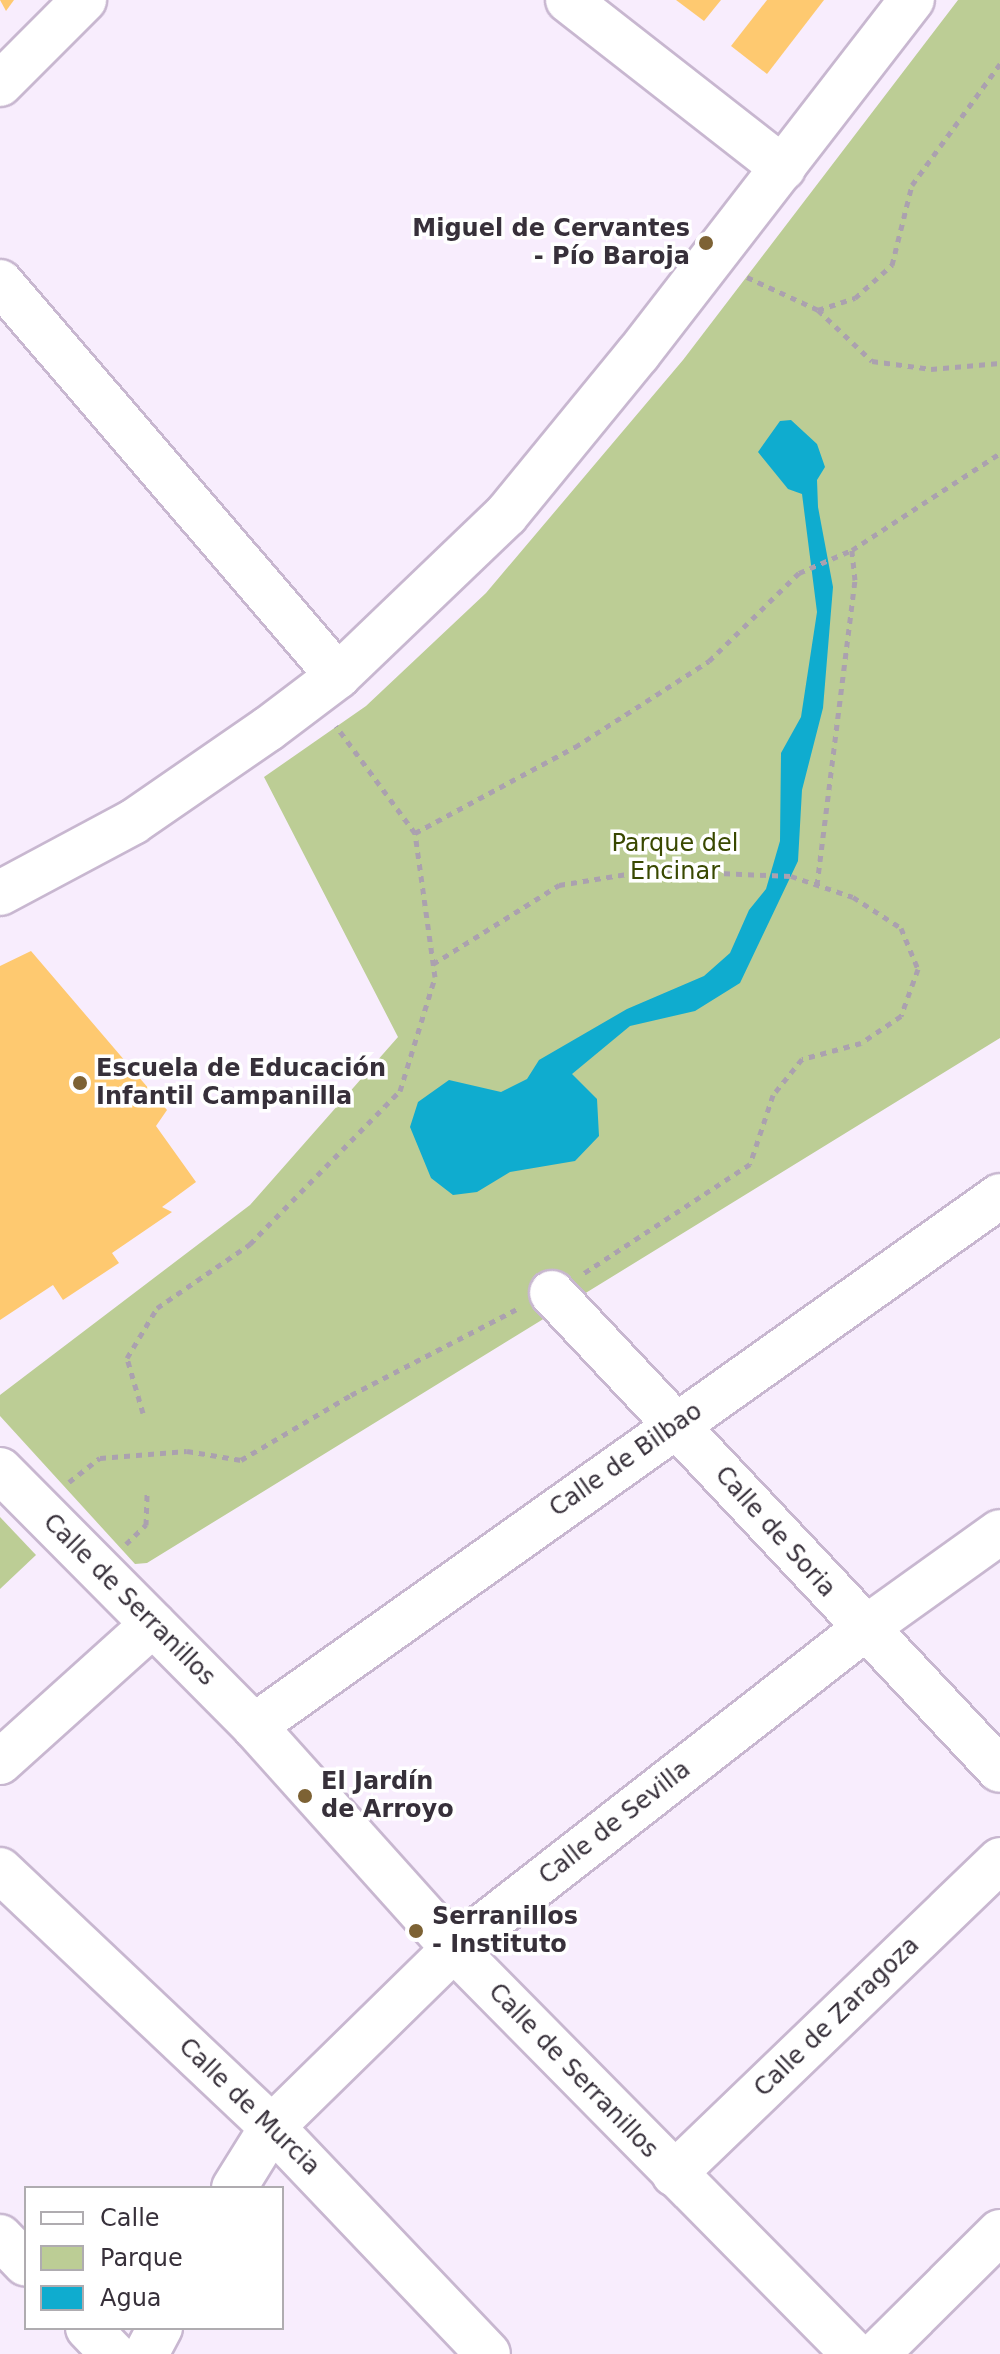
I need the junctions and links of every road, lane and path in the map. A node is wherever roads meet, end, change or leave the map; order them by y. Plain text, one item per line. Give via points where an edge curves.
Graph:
1 (84, 0) edge
2 (568, 0) edge
3 (912, 0) edge
4 (1000, 64) edge
5 (0, 84) edge
6 (783, 168) junction
7 (741, 274) dead end
8 (0, 282) edge
9 (818, 310) junction
10 (1000, 363) edge
11 (1000, 453) edge
12 (852, 550) junction
13 (338, 676) junction
14 (322, 732) dead end
15 (415, 833) junction
16 (817, 885) junction
17 (0, 893) edge
18 (433, 964) junction
19 (1000, 1196) edge
20 (552, 1293) junction
21 (143, 1413) dead end
22 (676, 1424) junction
23 (0, 1470) edge
24 (147, 1493) dead end
25 (36, 1507) junction
26 (1000, 1532) edge
27 (99, 1570) junction
28 (153, 1624) junction
29 (863, 1630) junction
30 (254, 1726) junction
31 (0, 1762) edge
32 (1000, 1770) edge
33 (1000, 1860) edge
34 (0, 1870) edge
35 (454, 1949) junction
36 (272, 2127) junction
37 (674, 2174) junction
38 (235, 2186) edge
39 (1000, 2232) edge
40 (0, 2237) edge
41 (24, 2262) edge
42 (90, 2330) edge
43 (159, 2330) edge
44 (113, 2354) edge
45 (146, 2354) edge
46 (488, 2354) edge
47 (854, 2354) edge
48 (877, 2354) edge

1 - 5 street
2 - 6 street
3 - 6 street
4 - 9 path via 912,185 892,265 855,298
6 - 13 street via 506,515
7 - 9 path
8 - 13 street
9 - 10 path via 872,361 931,369
11 - 12 path
12 - 15 path via 799,573 709,661
12 - 16 path via 855,580
13 - 17 street via 133,822
14 - 15 path via 334,723
15 - 18 path
16 - 18 path via 791,876 652,870 559,885
16 - 20 path via 853,897 901,928 918,969 901,1016 861,1043 802,1059 773,1095 750,1164
18 - 21 path via 435,977 400,1091 250,1244 157,1308 127,1358
19 - 22 street, Calle de Bilbao
20 - 22 street, Calle de Soria
20 - 25 path via 351,1395 241,1460 187,1451 100,1458
22 - 29 street, Calle de Soria
22 - 30 street, Calle de Bilbao
23 - 25 street, Calle de Serranillos
24 - 27 path via 146,1525
25 - 27 street, Calle de Serranillos
26 - 29 street, Calle de Sevilla
27 - 28 street, Calle de Serranillos
28 - 30 street, Calle de Serranillos
28 - 31 street
29 - 32 street, Calle de Soria
29 - 35 street, Calle de Sevilla
30 - 35 street, Calle de Serranillos
33 - 37 street, Calle de Zaragoza
34 - 36 street, Calle de Murcia
35 - 36 street, Calle de Sevilla
35 - 37 street, Calle de Serranillos
36 - 38 street, Calle de Sevilla
36 - 46 street, Calle de Murcia
37 - 47 street, Calle de Serranillos
39 - 48 street
40 - 41 street
42 - 44 street
43 - 45 street

